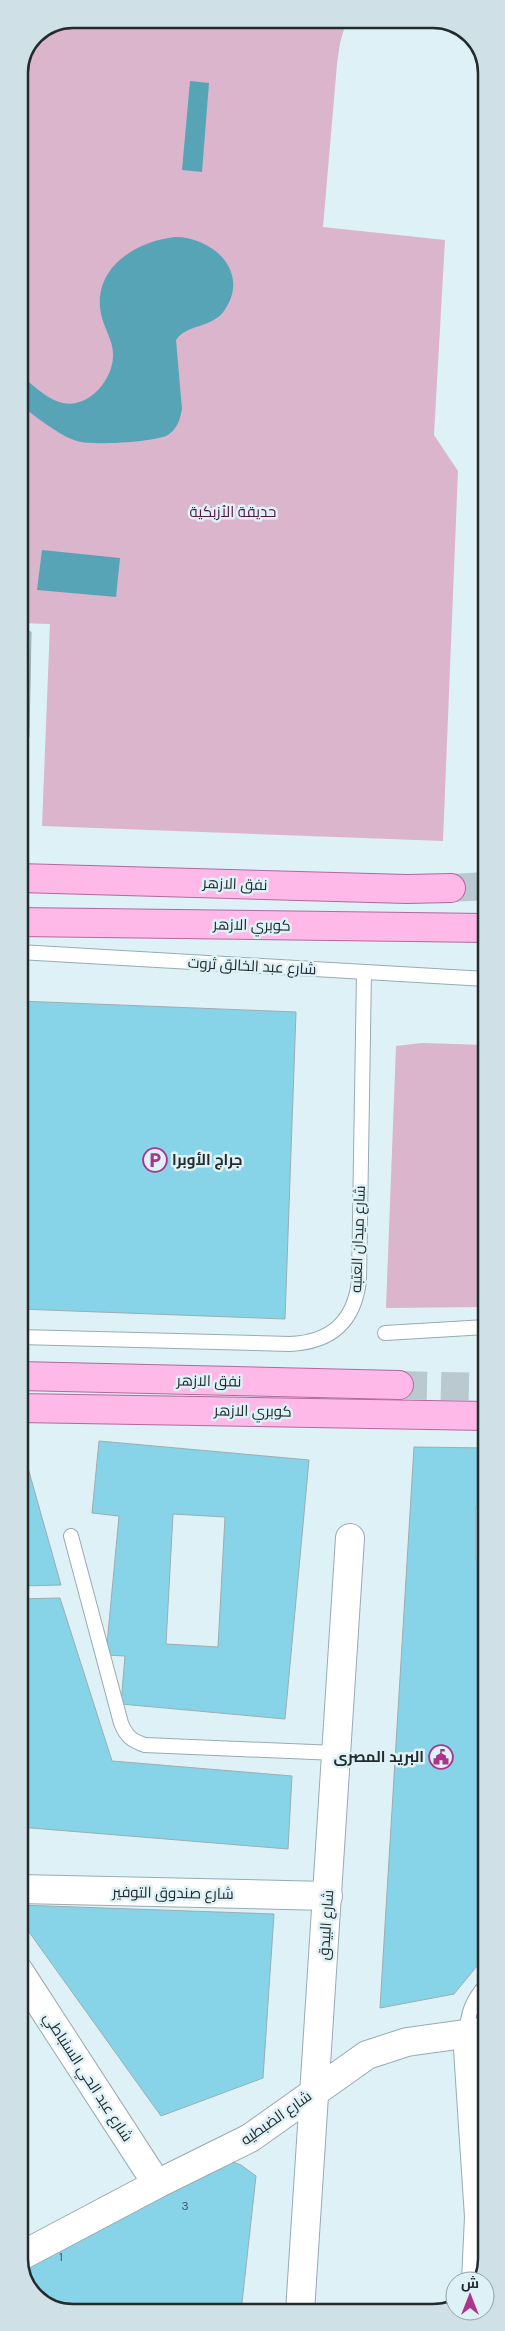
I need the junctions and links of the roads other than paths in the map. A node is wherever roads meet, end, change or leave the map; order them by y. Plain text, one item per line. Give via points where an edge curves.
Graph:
1 (28, 878) edge
2 (451, 888) tunnel mouth
3 (28, 922) edge
4 (478, 928) edge
5 (28, 953) edge
6 (364, 972) junction
7 (478, 979) edge
8 (478, 1327) edge
9 (385, 1333) dead end
10 (28, 1337) edge
11 (28, 1376) edge
12 (400, 1385) tunnel mouth
13 (28, 1408) edge
14 (478, 1416) edge
15 (71, 1536) dead end
16 (350, 1538) dead end
17 (336, 1752) junction
18 (28, 1889) edge
19 (328, 1896) junction
20 (28, 1985) edge
21 (478, 1995) edge
22 (477, 2032) edge
23 (315, 2090) junction
24 (478, 2124) edge
25 (157, 2184) junction
26 (478, 2238) edge
27 (28, 2252) edge
28 (477, 2268) edge
29 (301, 2304) edge

1 - 2 main road, نفق الازهر
3 - 4 main road, كوبري الازهر
5 - 6 lane, شارع عبد الخالق ثروت
6 - 7 lane, شارع عبد الخالق ثروت
6 - 10 lane, شارع ميدان العتبه via 359,1281 357,1298 338,1328 308,1343
8 - 9 lane
11 - 12 main road, نفق الازهر
13 - 14 main road, كوبري الازهر
15 - 17 lane via 121,1724 125,1734 134,1742
16 - 17 street, شارع البيدق
17 - 19 street, شارع البيدق
18 - 19 street, شارع صندوق التوفير
19 - 23 street, شارع البيدق
20 - 25 street, شارع عبد الحي السنباطي
21 - 22 lane via 469,2011
22 - 23 street, شارع الضبطيه via 407,2042 367,2055
22 - 24 street
23 - 25 street, شارع الضبطيه via 250,2138
23 - 29 street, شارع البيدق
25 - 27 street, شارع الضبطيه
26 - 28 street

